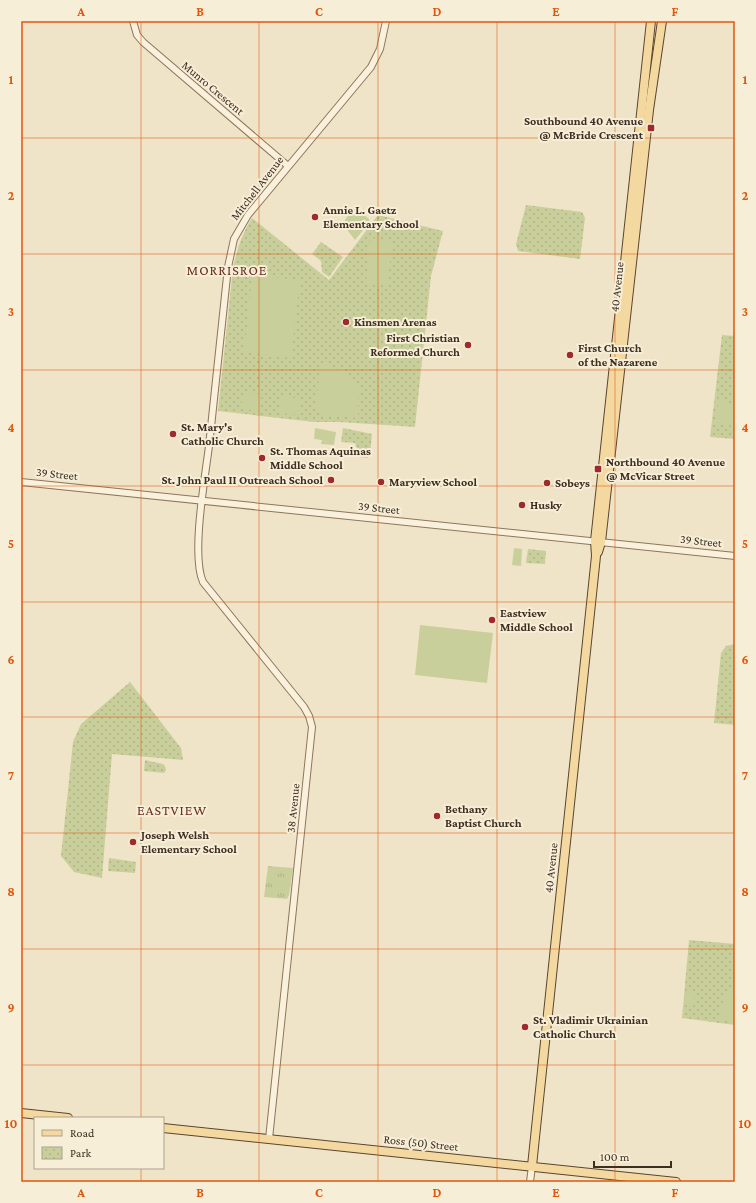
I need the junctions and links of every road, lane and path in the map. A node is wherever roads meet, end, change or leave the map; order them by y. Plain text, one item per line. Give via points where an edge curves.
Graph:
1 (133, 21) edge
2 (386, 21) edge
3 (651, 21) edge
4 (662, 21) edge
5 (288, 166) junction
6 (21, 482) edge
7 (203, 501) junction
8 (201, 516) joint
9 (598, 541) junction
10 (735, 556) edge
11 (21, 1113) edge
12 (59, 1117) edge
13 (164, 1128) edge
14 (269, 1139) junction
15 (532, 1166) junction
16 (530, 1182) edge
17 (676, 1182) edge

1 - 5 street, Munro Crescent via 137,35 143,42
2 - 5 street, Mitchell Avenue via 380,49 371,67
3 - 9 main road, 40 Avenue
4 - 9 main road, 40 Avenue via 648,118
5 - 7 street, Mitchell Avenue via 244,219 232,246
6 - 7 street, 39 Street
7 - 8 street, Mitchell Avenue
7 - 9 street, 39 Street
8 - 14 street, 38 Avenue via 197,559 203,582 304,707 312,727
9 - 10 street, 39 Street
9 - 15 main road, 40 Avenue
11 - 12 main road
13 - 14 main road, Ross (50) Street
14 - 15 main road, Ross (50) Street
15 - 16 street, 40 Avenue
15 - 17 main road, Ross (50) Street

